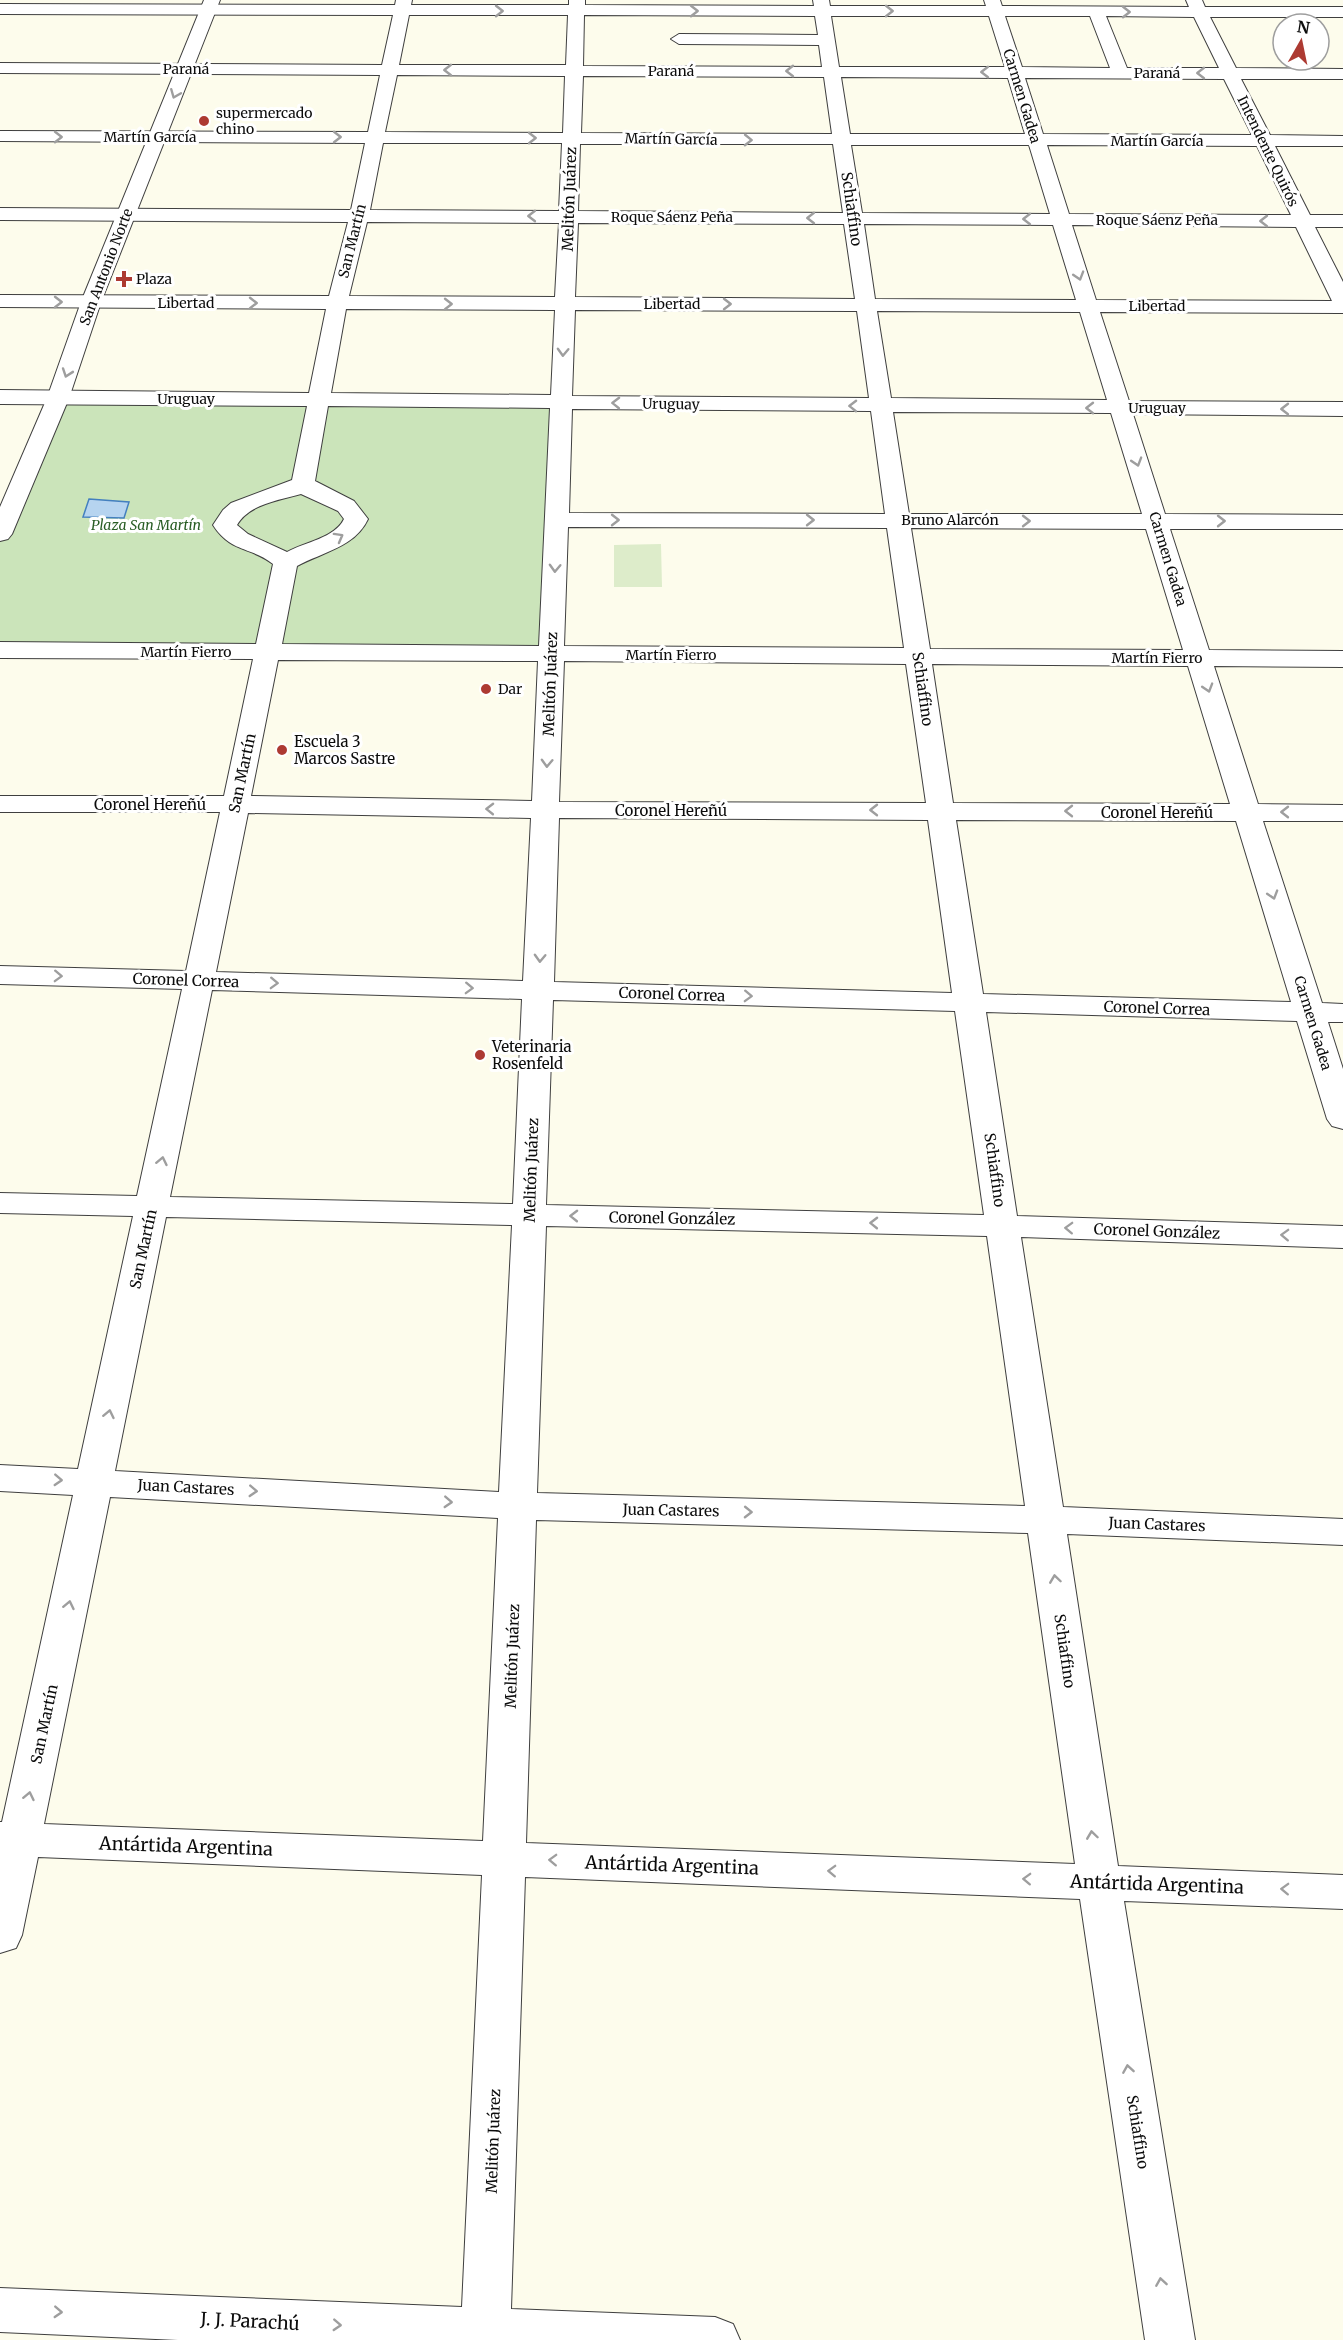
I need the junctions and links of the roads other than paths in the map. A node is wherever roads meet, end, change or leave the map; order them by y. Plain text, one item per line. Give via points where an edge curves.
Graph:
1 (210, 5) edge
2 (402, 5) edge
3 (577, 6) edge
4 (994, 6) edge
5 (1197, 6) edge
6 (0, 9) edge
7 (1096, 12) junction
8 (1343, 12) edge
9 (826, 31) edge
10 (679, 39) dead end
11 (0, 68) edge
12 (185, 69) junction
13 (389, 70) junction
14 (574, 71) junction
15 (1015, 72) junction
16 (1120, 73) junction
17 (1230, 73) junction
18 (1343, 74) edge
19 (0, 136) edge
20 (375, 136) junction
21 (158, 137) junction
22 (572, 138) junction
23 (842, 141) junction
24 (1036, 141) junction
25 (1263, 141) junction
26 (1343, 141) edge
27 (0, 214) edge
28 (127, 215) junction
29 (359, 216) junction
30 (569, 216) junction
31 (854, 218) junction
32 (1061, 219) junction
33 (1303, 221) junction
34 (1343, 221) edge
35 (0, 301) edge
36 (91, 302) junction
37 (1343, 302) edge
38 (337, 304) junction
39 (566, 304) junction
40 (866, 305) junction
41 (1088, 306) junction
42 (1343, 308) edge
43 (0, 397) edge
44 (58, 398) junction
45 (320, 400) junction
46 (561, 403) junction
47 (881, 406) junction
48 (1120, 408) junction
49 (1343, 409) edge
50 (303, 483) junction
51 (557, 520) junction
52 (898, 520) junction
53 (1156, 521) junction
54 (1343, 522) edge
55 (2, 523) edge
56 (286, 562) junction
57 (0, 650) edge
58 (268, 652) junction
59 (551, 654) junction
60 (918, 656) junction
61 (1199, 658) junction
62 (1343, 659) edge
63 (0, 804) edge
64 (236, 804) junction
65 (546, 810) junction
66 (941, 810) junction
67 (1247, 812) junction
68 (1343, 813) edge
69 (0, 975) edge
70 (200, 980) junction
71 (538, 990) junction
72 (969, 1002) junction
73 (1310, 1012) junction
74 (1343, 1013) edge
75 (1343, 1119) edge
76 (0, 1203) edge
77 (152, 1206) junction
78 (530, 1215) junction
79 (1003, 1226) junction
80 (1343, 1237) edge
81 (0, 1478) edge
82 (94, 1482) junction
83 (518, 1506) junction
84 (1046, 1520) junction
85 (1343, 1532) edge
86 (10, 1839) edge
87 (504, 1858) junction
88 (1099, 1882) junction
89 (1343, 1892) edge
90 (0, 1935) edge
91 (0, 2310) edge
92 (486, 2336) edge
93 (716, 2340) edge
94 (1170, 2340) edge

1 - 2 street
1 - 6 street
1 - 12 street, San Antonio Norte
2 -> 3 street
2 - 13 street, San Martín
3 -> 9 street
3 - 14 street, Melitón Juárez
4 - 7 street
9 -> 4 street
4 - 15 street, Carmen Gadea
7 -> 5 street
5 - 8 street
5 - 17 street, Intendente Quirós
7 - 16 street
9 - 10 street
9 -> 14 street, Paraná
15 -> 9 street, Paraná
9 - 23 street, Schiaffino
11 - 12 street, Paraná
12 - 13 street, Paraná
12 -> 21 street, San Antonio Norte
14 -> 13 street, Paraná
13 - 20 street, San Martín
14 - 22 street, Melitón Juárez
15 - 16 street, Paraná
15 - 24 street, Carmen Gadea
17 -> 16 street, Paraná
17 - 18 street, Paraná
17 - 25 street, Intendente Quirós
19 -> 21 street, Martín García
21 -> 20 street, Martín García
20 -> 22 street, Martín García
20 - 29 street, San Martín
21 - 28 street, San Antonio Norte
22 -> 23 street, Martín García
22 - 30 street, Melitón Juárez
23 - 24 street, Martín García
23 - 31 street, Schiaffino
24 - 25 street, Martín García
24 - 32 street, Carmen Gadea
25 - 26 street, Martín García
25 - 33 street, Intendente Quirós
27 - 28 street, Roque Sáenz Peña
28 - 29 street, Roque Sáenz Peña
28 - 36 street, San Antonio Norte
30 -> 29 street, Roque Sáenz Peña
29 - 38 street, San Martín
31 -> 30 street, Roque Sáenz Peña
30 - 39 street, Melitón Juárez
32 -> 31 street, Roque Sáenz Peña
31 - 40 street, Schiaffino
33 -> 32 street, Roque Sáenz Peña
32 -> 41 street, Carmen Gadea
33 - 34 street, Roque Sáenz Peña
33 - 37 street, Intendente Quirós
35 -> 36 street, Libertad
36 -> 38 street, Libertad
36 -> 44 street, San Antonio Norte
38 -> 39 street, Libertad
38 - 45 street, San Martín
39 -> 40 street, Libertad
39 -> 46 street, Melitón Juárez
40 - 41 street, Libertad
40 - 47 street, Schiaffino
41 - 42 street, Libertad
41 - 48 street, Carmen Gadea
43 - 44 street, Uruguay
44 - 45 street, Uruguay
44 - 55 street, San Antonio Norte
45 - 46 street, Uruguay
45 - 50 street, San Martín
47 -> 46 street, Uruguay
46 - 51 street, Melitón Juárez
48 -> 47 street, Uruguay
47 - 52 street, Schiaffino
49 -> 48 street, Uruguay
48 -> 53 street, Carmen Gadea
56 -> 50 street via 343,536 354,527 356,519 353,510 342,502 316,494
50 - 56 street via 238,507 225,525 243,543 272,552
51 -> 52 street, Bruno Alarcón
51 -> 59 street, Melitón Juárez
52 -> 53 street, Bruno Alarcón
52 - 60 street, Schiaffino
53 -> 54 street, Bruno Alarcón
53 - 61 street, Carmen Gadea
56 - 58 street, San Martín
57 - 58 street, Martín Fierro
58 - 59 street, Martín Fierro
58 - 64 street, San Martín
59 - 60 street, Martín Fierro
59 -> 65 street, Melitón Juárez
60 - 61 street, Martín Fierro
60 - 66 street, Schiaffino
61 - 62 street, Martín Fierro
61 -> 67 street, Carmen Gadea
63 - 64 street, Coronel Hereñú
65 -> 64 street, Coronel Hereñú
64 - 70 street, San Martín
66 -> 65 street, Coronel Hereñú
65 -> 71 street, Melitón Juárez
67 -> 66 street, Coronel Hereñú
66 - 72 street, Schiaffino
68 -> 67 street, Coronel Hereñú
67 -> 73 street, Carmen Gadea
69 -> 70 street, Coronel Correa
70 -> 71 street, Coronel Correa
77 -> 70 street, San Martín
71 -> 72 street, Coronel Correa
71 - 78 street, Melitón Juárez
72 - 73 street, Coronel Correa
72 - 79 street, Schiaffino
73 - 74 street, Coronel Correa
73 - 75 street, Carmen Gadea
76 - 77 street, Coronel González
77 - 78 street, Coronel González
82 -> 77 street, San Martín
79 -> 78 street, Coronel González
78 - 83 street, Melitón Juárez
80 -> 79 street, Coronel González
79 - 84 street, Schiaffino
81 -> 82 street, Juan Castares
82 -> 83 street, Juan Castares
86 -> 82 street, San Martín
83 -> 84 street, Juan Castares
83 - 87 street, Melitón Juárez
84 - 85 street, Juan Castares
88 -> 84 street, Schiaffino
86 - 87 street, Antártida Argentina
86 - 90 street, San Martín
88 -> 87 street, Antártida Argentina
87 - 92 street, Melitón Juárez
89 -> 88 street, Antártida Argentina
94 -> 88 street, Schiaffino
91 -> 92 street, J. J. Parachú
92 - 93 street, J. J. Parachú

